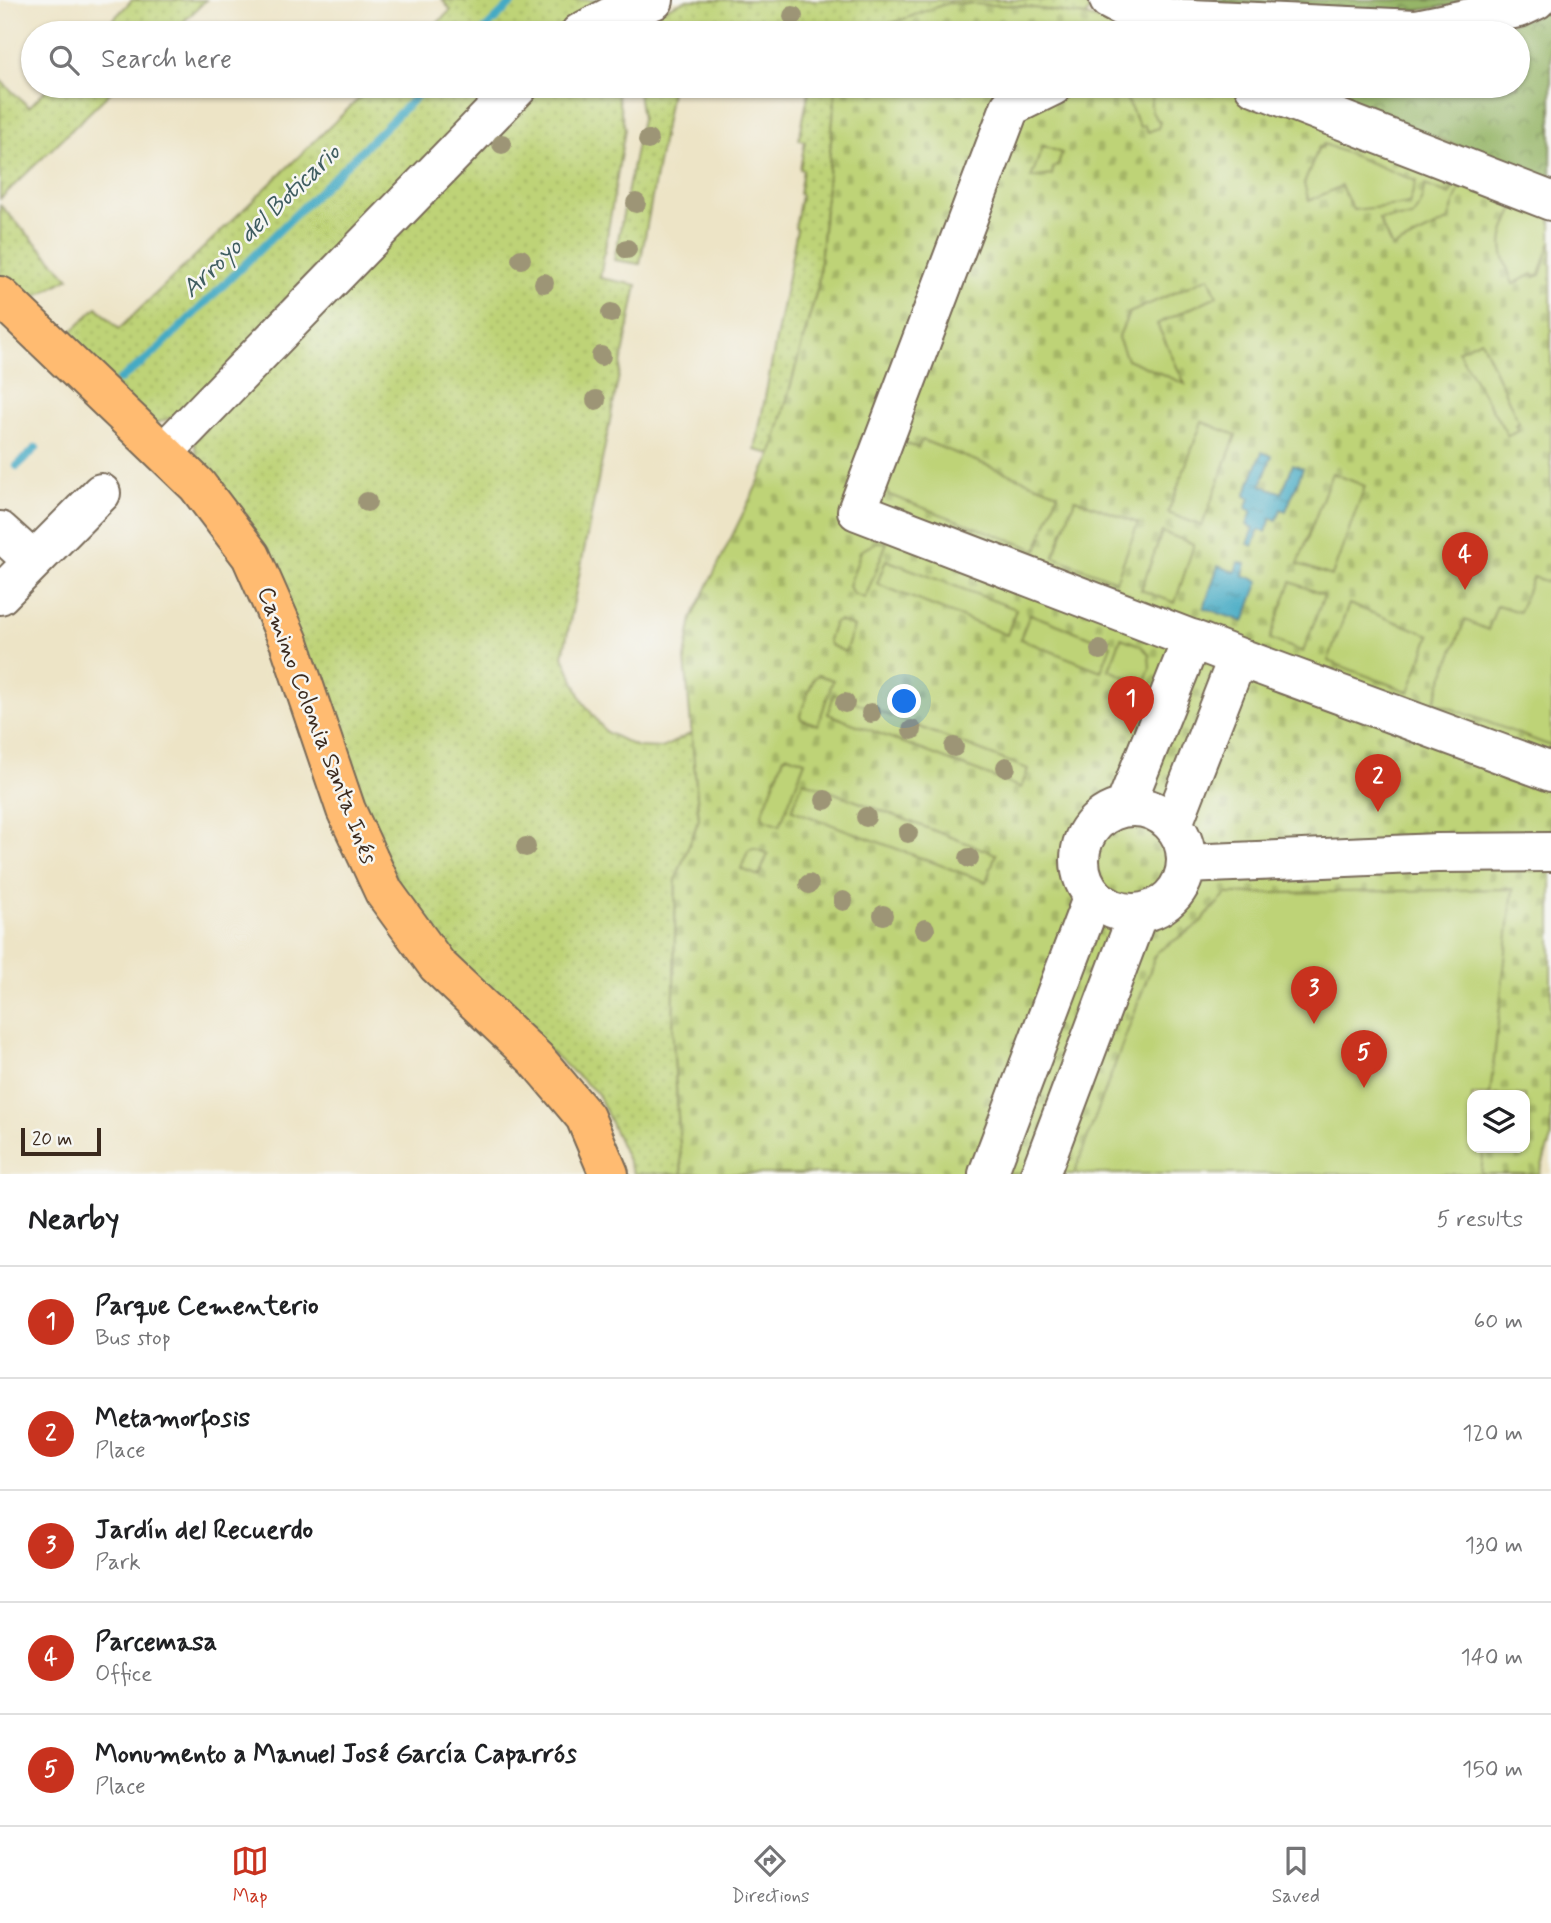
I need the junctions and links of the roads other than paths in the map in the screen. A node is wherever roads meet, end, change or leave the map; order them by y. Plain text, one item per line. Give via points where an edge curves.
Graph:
1 (654, 0) edge
2 (1536, 0) edge
3 (1127, 15) edge
4 (602, 21) edge
5 (1236, 21) edge
6 (1455, 21) edge
7 (507, 98) edge
8 (1028, 98) edge
9 (1285, 98) edge
10 (1551, 201) edge
11 (0, 296) edge
12 (164, 452) junction
13 (101, 493) dead end
14 (0, 531) edge
15 (33, 561) junction
16 (0, 596) edge
17 (1192, 639) junction
18 (1238, 657) junction
19 (1169, 695) junction
20 (1218, 709) junction
21 (1551, 772) edge
22 (1125, 806) junction
23 (1173, 824) junction
24 (1551, 852) edge
25 (1187, 864) junction
26 (1093, 896) junction
27 (1138, 913) junction
28 (609, 1174) edge
29 (988, 1174) edge
30 (1041, 1174) edge

1 - 4 street
2 - 6 street
3 - 5 street
7 - 12 street
8 - 17 street via 1010,107 857,511
9 - 10 street
11 - 12 main road, Camino Colonia Santa Inés
12 - 28 main road, Camino Colonia Santa Inés via 197,485 251,556 289,642 346,810 384,892 437,965 536,1059 584,1117
13 - 15 street
14 - 15 street
15 - 16 street
17 - 18 street
17 - 19 street
18 - 20 street
18 - 21 street
19 - 20 street via 1190,688 1206,693
19 - 22 street
20 - 23 street
22 - 23 street via 1151,809
22 - 26 street via 1090,826 1081,844 1080,872
23 - 25 street via 1184,842
24 - 25 street
25 - 27 street via 1179,888 1170,897
26 - 27 street via 1113,910
26 - 29 street
27 - 30 street

